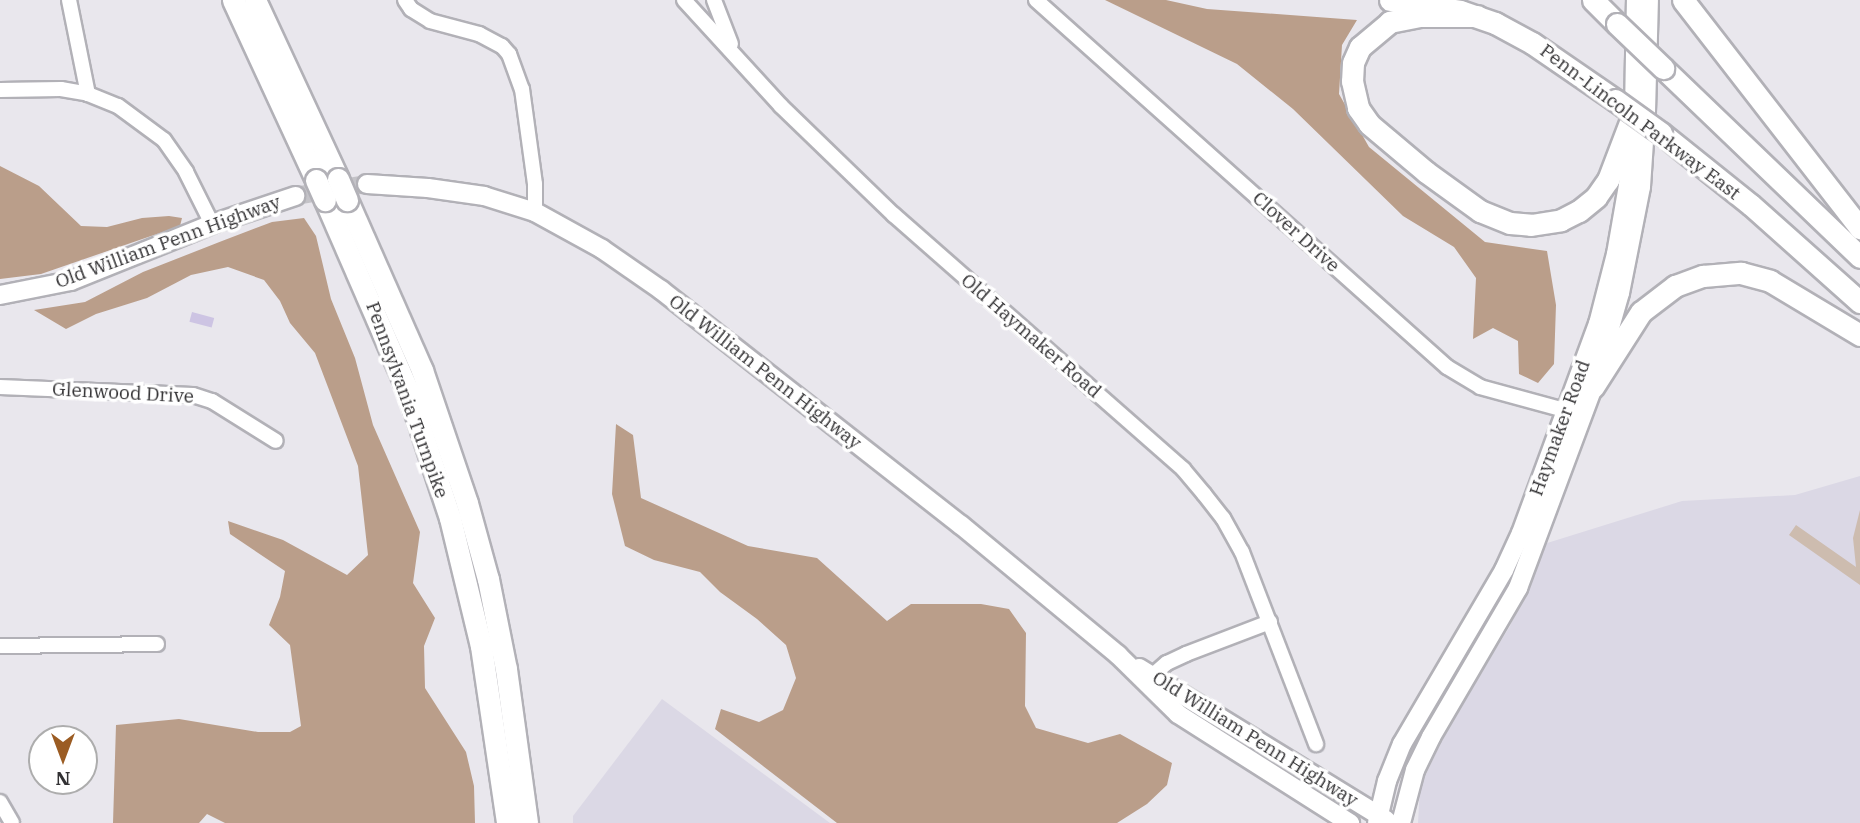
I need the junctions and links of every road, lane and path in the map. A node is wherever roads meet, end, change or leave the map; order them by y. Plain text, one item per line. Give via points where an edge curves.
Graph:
1 (69, 0) edge
2 (233, 0) edge
3 (255, 0) edge
4 (405, 0) edge
5 (684, 0) edge
6 (714, 0) edge
7 (1037, 0) edge
8 (1390, 0) edge
9 (1593, 0) edge
10 (1636, 0) edge
11 (1649, 0) edge
12 (1683, 0) edge
13 (697, 14) junction
14 (1477, 16) junction
15 (754, 76) junction
16 (0, 90) edge
17 (88, 94) junction
18 (1634, 112) junction
19 (367, 184) tunnel mouth
20 (295, 196) tunnel mouth
21 (534, 212) junction
22 (212, 224) junction
23 (1860, 228) edge
24 (1860, 257) edge
25 (0, 295) edge
26 (1860, 302) edge
27 (1860, 335) edge
28 (0, 387) edge
29 (1593, 387) junction
30 (1575, 412) junction
31 (276, 441) dead end
32 (1270, 622) junction
33 (157, 644) dead end
34 (0, 646) edge
35 (1147, 679) junction
36 (1317, 744) dead end
37 (0, 802) edge
38 (1382, 820) edge
39 (12, 823) edge
40 (507, 823) edge
41 (527, 823) edge
42 (1350, 823) edge
43 (1401, 823) edge

1 - 17 street
2 - 40 highway, Pennsylvania Turnpike, bridge via 408,391 450,518 481,646
3 - 41 highway, Pennsylvania Turnpike, bridge via 422,370 467,503 506,669
4 - 21 street via 430,21 479,34 509,54 522,89 535,184
5 - 13 street, Old Haymaker Road
6 - 13 street via 709,14
6 - 15 street, Old Haymaker Road via 727,38
7 - 30 street, Clover Drive via 1447,367 1480,387
8 - 14 highway, Penn-Lincoln Parkway East
9 - 24 highway, bridge
10 - 18 main road, Haymaker Road
11 - 29 main road, Haymaker Road via 1641,187 1620,293
12 - 23 highway
13 - 15 street, Old Haymaker Road
14 - 18 highway via 1420,16 1390,22 1360,47 1352,81 1358,108 1369,124 1480,211 1510,223 1531,225 1551,223 1580,211 1608,180
14 - 26 highway, Penn-Lincoln Parkway East, bridge via 1532,43 1661,133
15 - 32 street, Old Haymaker Road via 894,215 1183,469 1223,518
16 - 17 street via 61,89
17 - 22 street via 118,106 164,140
18 - 30 main road, Haymaker Road via 1616,254
19 - 21 main road, Old William Penn Highway via 484,196
20 - 22 main road, Old William Penn Highway
21 - 35 main road, Old William Penn Highway via 602,249 661,290 961,525
22 - 25 main road, Old William Penn Highway via 71,281
27 - 29 highway via 1770,281 1741,273 1703,276 1675,286 1641,312
28 - 31 street, Glenwood Drive via 193,395 212,401
29 - 30 main road, Haymaker Road
30 - 38 main road, Haymaker Road via 1504,570 1402,744 1387,781
30 - 43 main road, Haymaker Road via 1518,588 1428,743 1415,770
32 - 35 street via 1186,654
32 - 36 street, Old Haymaker Road
33 - 34 street
35 - 38 main road, Old William Penn Highway
35 - 42 main road, Old William Penn Highway via 1178,714
37 - 39 street

